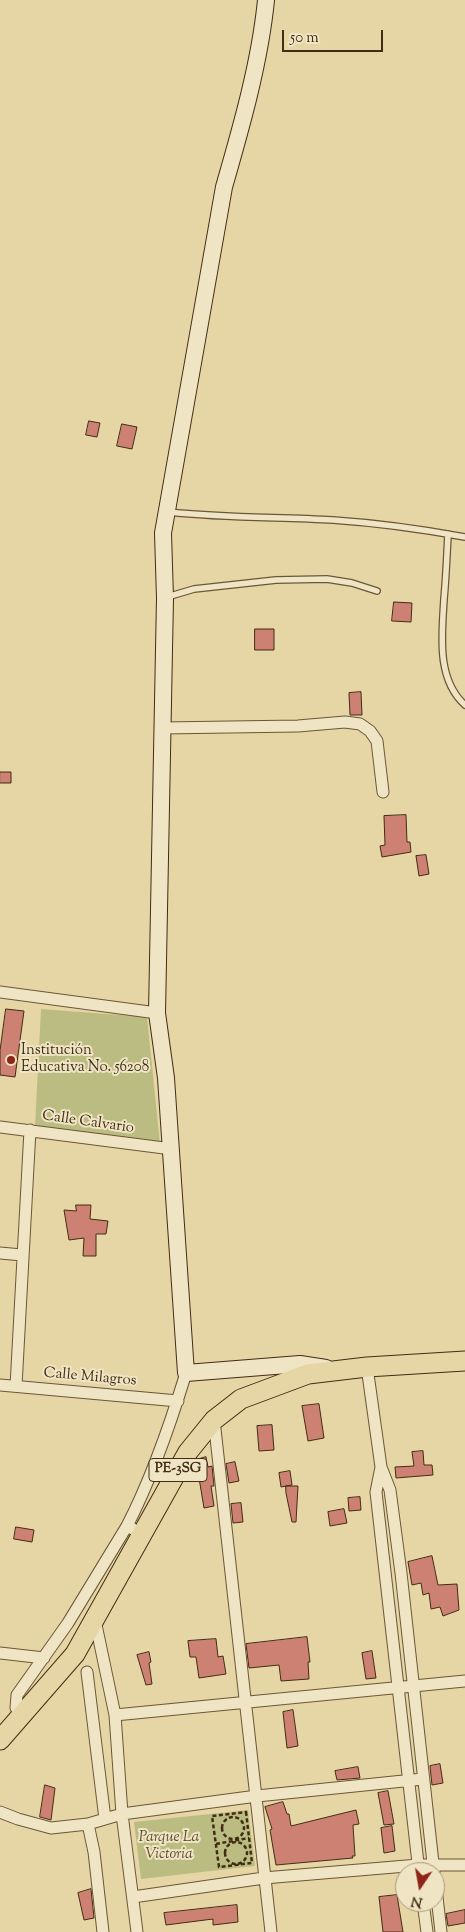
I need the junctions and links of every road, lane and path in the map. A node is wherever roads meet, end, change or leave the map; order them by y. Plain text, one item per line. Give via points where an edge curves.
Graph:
1 (266, 0) edge
2 (168, 512) junction
3 (448, 534) junction
4 (465, 537) edge
5 (377, 591) dead end
6 (164, 598) junction
7 (465, 705) edge
8 (162, 728) junction
9 (383, 792) dead end
10 (0, 992) edge
11 (157, 1013) junction
12 (0, 1128) edge
13 (30, 1130) junction
14 (172, 1150) junction
15 (0, 1253) edge
16 (22, 1255) junction
17 (465, 1361) edge
18 (367, 1367) junction
19 (340, 1370) junction
20 (186, 1373) junction
21 (0, 1385) edge
22 (16, 1386) junction
23 (178, 1401) junction
24 (214, 1420) junction
25 (381, 1467) junction
26 (134, 1530) junction
27 (401, 1573) junction
28 (387, 1575) junction
29 (94, 1619) junction
30 (0, 1653) edge
31 (44, 1658) junction
32 (87, 1672) dead end
33 (465, 1681) edge
34 (415, 1687) junction
35 (398, 1688) junction
36 (247, 1703) junction
37 (22, 1715) junction
38 (115, 1715) junction
39 (419, 1726) junction
40 (402, 1728) junction
41 (0, 1740) edge
42 (423, 1779) junction
43 (408, 1780) junction
44 (257, 1796) junction
45 (0, 1812) edge
46 (122, 1814) junction
47 (105, 1819) junction
48 (88, 1824) junction
49 (236, 1838) joint
50 (249, 1838) junction
51 (241, 1843) joint
52 (216, 1844) junction
53 (418, 1862) edge
54 (433, 1862) edge
55 (465, 1865) edge
56 (445, 1867) edge
57 (395, 1870) edge
58 (264, 1878) junction
59 (133, 1897) junction
60 (424, 1912) edge
61 (439, 1912) edge
62 (103, 1932) edge
63 (136, 1932) edge
64 (271, 1932) edge
65 (427, 1932) edge
66 (442, 1932) edge

1 - 2 street via 262,35 222,197
2 - 3 lane via 199,516 334,520
2 - 6 street via 164,533
3 - 4 lane
3 - 7 lane via 441,642 449,681
5 - 6 lane via 327,578 194,589
6 - 8 street
8 - 9 street via 360,724 377,741
8 - 11 street
10 - 11 street
11 - 14 street
12 - 13 street, Calle Calvario
13 - 14 street, Calle Calvario
13 - 16 street
14 - 20 street
15 - 16 street
16 - 22 street
17 - 18 main road, PE-3SG
18 - 19 main road, PE-3SG
18 - 25 street
19 - 20 street via 300,1364
19 - 24 main road, PE-3SG via 308,1374 260,1391 242,1399
20 - 23 street
21 - 22 street, Calle Milagros
22 - 23 street, Calle Milagros
23 - 26 street via 137,1506
24 - 26 main road, PE-3SG
24 - 36 street
25 - 27 street via 390,1490
25 - 28 street via 376,1492
26 - 29 main road, PE-3SG
26 - 31 street
27 - 28 street
27 - 34 street
28 - 35 street
29 - 37 main road, PE-3SG via 75,1654
29 - 38 street
30 - 31 street
31 - 37 street via 17,1695 16,1708
32 - 47 street
33 - 34 street
34 - 35 street
34 - 39 street
35 - 36 street
35 - 40 street
36 - 38 street
36 - 44 street
37 - 41 main road, PE-3SG
38 - 46 street
39 - 40 street
39 - 42 street
40 - 43 street
42 - 43 street
42 - 54 street
43 - 44 street
43 - 53 street
44 - 46 street
44 - 58 street
45 - 48 street via 51,1828
46 - 47 street
46 - 59 street
47 - 48 street
48 - 62 street
49 - 49 path via 228,1837 224,1832 223,1826 228,1818 238,1818 244,1826
50 - 52 path
50 - 52 path via 252,1863 219,1868
50 - 52 path via 246,1812 212,1816
51 - 51 path via 234,1843 227,1849 226,1855 232,1863 242,1863 246,1858 247,1851
55 - 56 street
57 - 58 street
58 - 59 street
58 - 64 street
59 - 63 street
60 - 65 street
61 - 66 street

